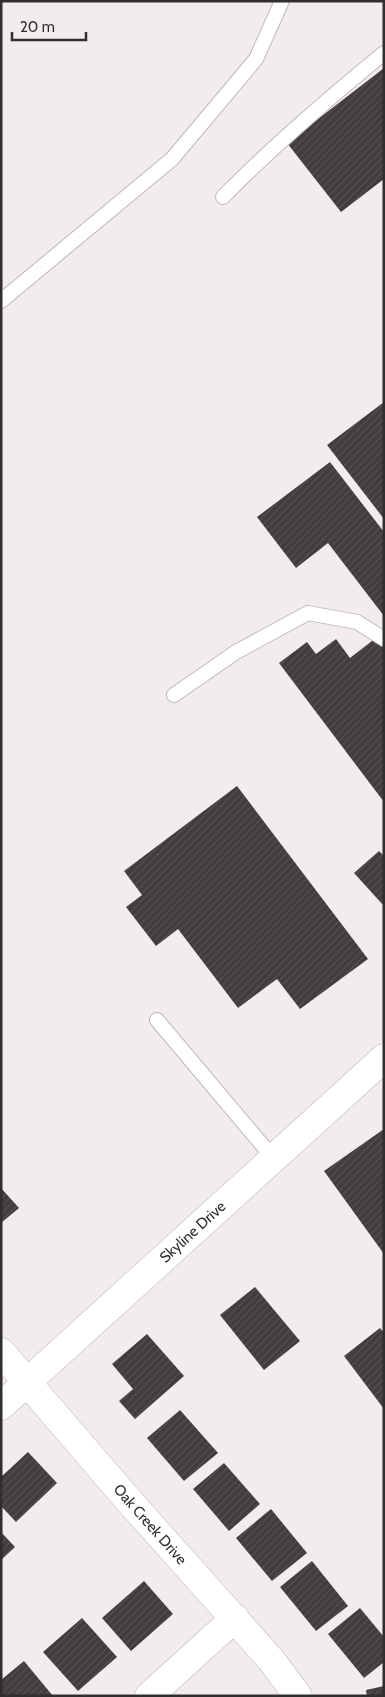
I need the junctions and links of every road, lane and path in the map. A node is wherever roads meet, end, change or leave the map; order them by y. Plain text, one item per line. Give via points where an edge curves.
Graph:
1 (282, 1) edge
2 (384, 53) edge
3 (223, 197) dead end
4 (1, 302) edge
5 (384, 640) edge
6 (174, 695) dead end
7 (157, 1020) dead end
8 (384, 1058) edge
9 (274, 1159) junction
10 (1, 1352) edge
11 (27, 1383) junction
12 (1, 1406) edge
13 (235, 1618) junction
14 (149, 1696) edge
15 (298, 1696) edge

1 - 4 lane via 256,59 172,159
2 - 3 lane via 259,160
5 - 6 lane via 357,622 308,613 236,652
7 - 9 lane
8 - 9 street, Skyline Drive
9 - 11 street, Skyline Drive
10 - 11 street, Oak Creek Drive
11 - 12 street, Skyline Drive
11 - 13 street, Oak Creek Drive
13 - 14 street
13 - 15 street, Oak Creek Drive

